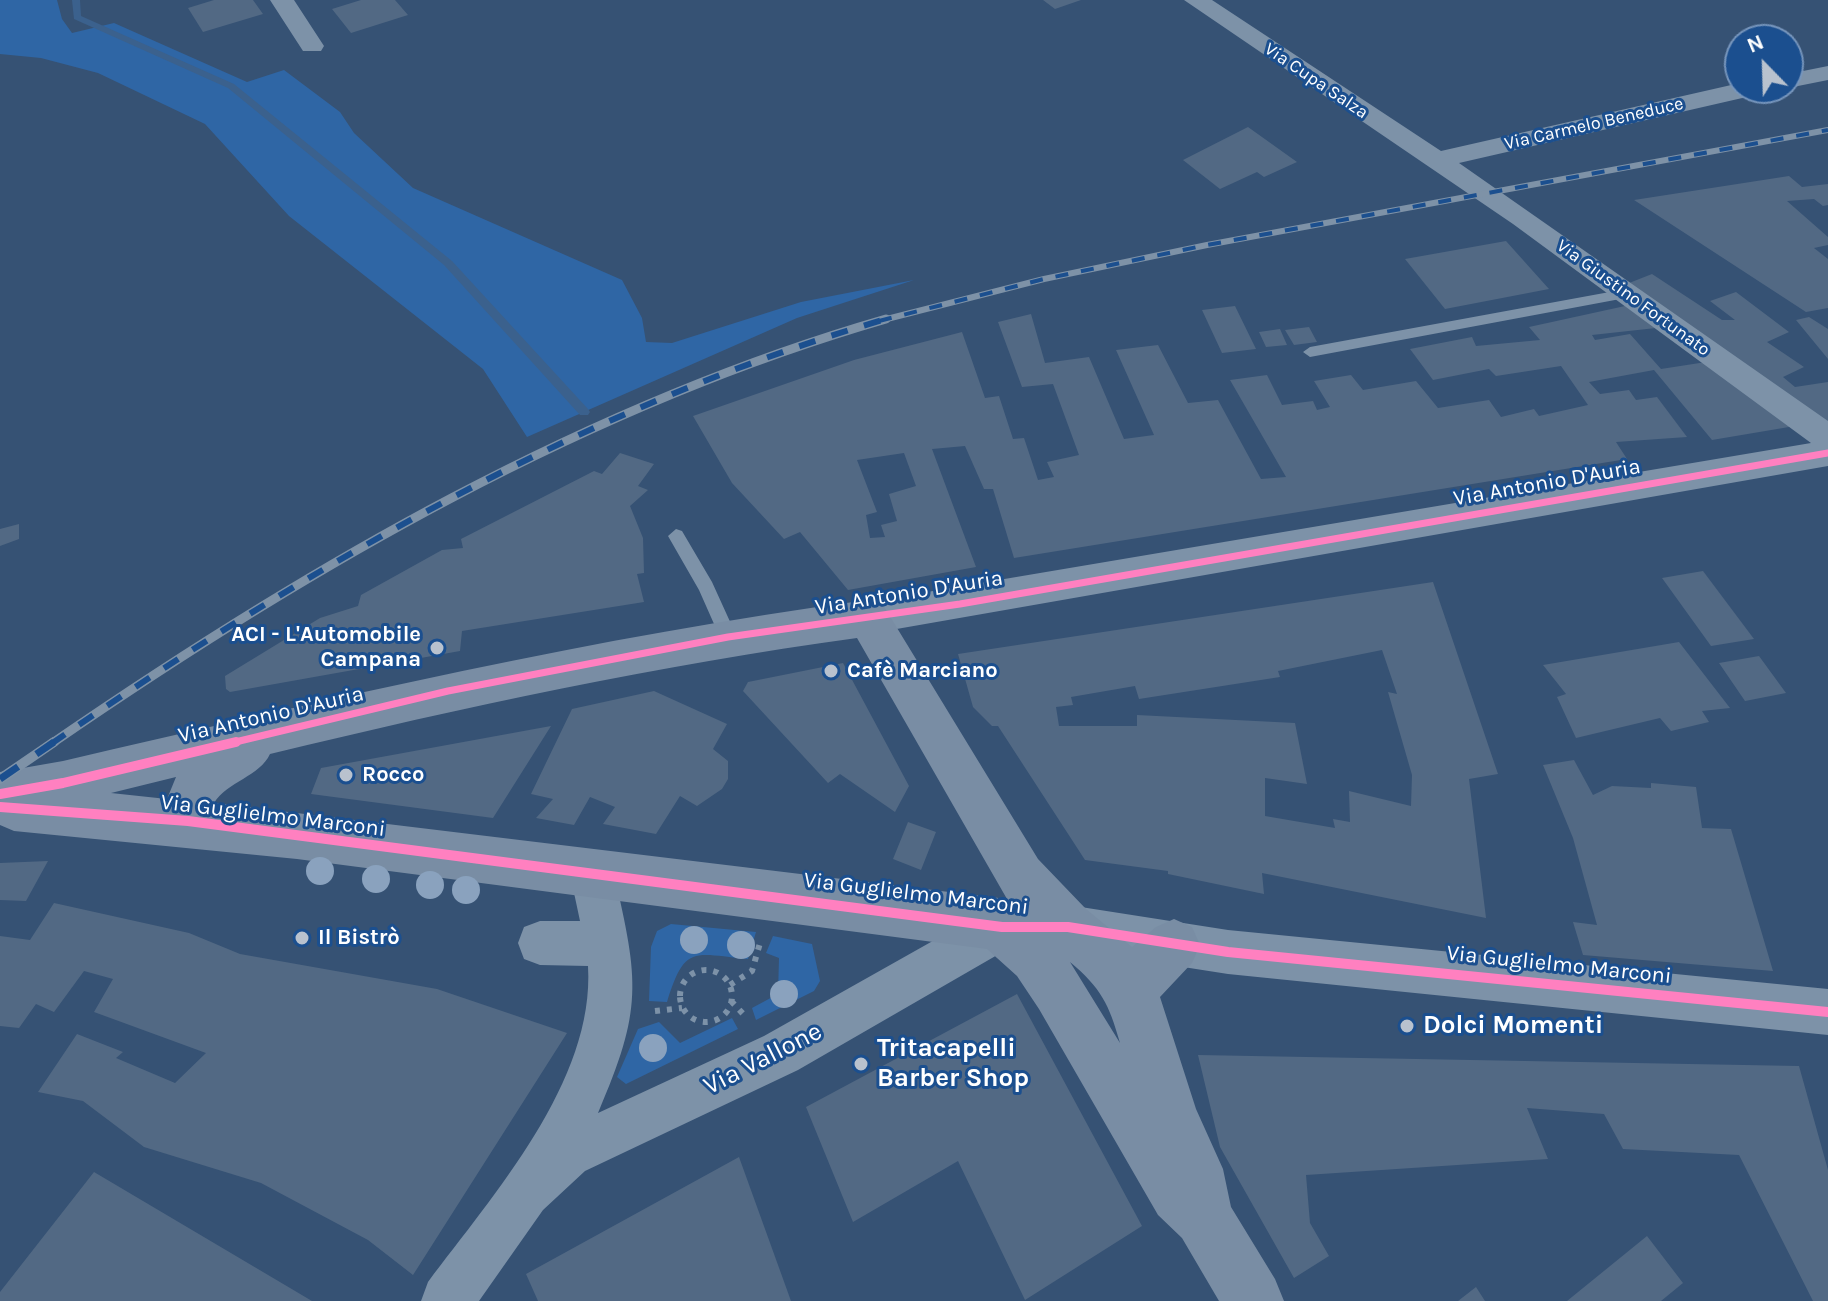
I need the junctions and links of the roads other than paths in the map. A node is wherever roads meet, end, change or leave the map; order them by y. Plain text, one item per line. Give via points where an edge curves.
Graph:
1 (1196, 0) edge
2 (287, 1) edge
3 (312, 46) dead end
4 (1828, 73) edge
5 (1804, 78) edge
6 (1724, 94) edge
7 (1437, 160) junction
8 (1626, 294) junction
9 (1310, 352) dead end
10 (1828, 438) edge
11 (1828, 453) edge
12 (676, 536) dead end
13 (868, 618) junction
14 (728, 637) junction
15 (279, 732) junction
16 (0, 794) edge
17 (0, 807) edge
18 (188, 821) junction
19 (592, 874) junction
20 (1002, 927) junction
21 (1068, 927) junction
22 (540, 943) dead end
23 (607, 944) junction
24 (1174, 945) junction
25 (1132, 992) junction
26 (1828, 1012) edge
27 (527, 1191) junction
28 (1203, 1217) junction
29 (447, 1301) edge
30 (1253, 1301) edge

1 - 7 street, Via Cupa Salza
2 - 3 street
4 - 5 street
6 - 7 street, Via Carmelo Beneduce
7 - 8 street, Via Giustino Fortunato
8 - 9 lane
8 - 10 street, Via Giustino Fortunato
11 - 13 street, Via Antonio D'Auria
12 - 14 lane
13 - 14 street, Via Antonio D'Auria
13 - 21 street via 1020,876
14 - 15 street, Via Antonio D'Auria via 448,691
15 - 16 street, Via Antonio D'Auria
15 - 18 street, Via Antonio D'Auria via 207,773 193,789
17 - 18 street, Via Guglielmo Marconi
18 - 19 street, Via Guglielmo Marconi
19 - 20 street, Via Guglielmo Marconi
19 - 23 street, Via Vallone
20 - 21 street, Via Guglielmo Marconi
20 - 27 street, Via Vallone via 781,1053 567,1153
20 - 28 street via 1035,958 1058,990 1179,1194
21 - 24 street, Via Guglielmo Marconi
21 - 25 street via 1112,963
22 - 23 street
23 - 27 street, Via Vallone via 610,1018 579,1098
24 - 25 street via 1148,968
24 - 26 street, Via Guglielmo Marconi
25 - 28 street via 1170,1117 1194,1169
27 - 29 street, Via Vallone
28 - 30 street

